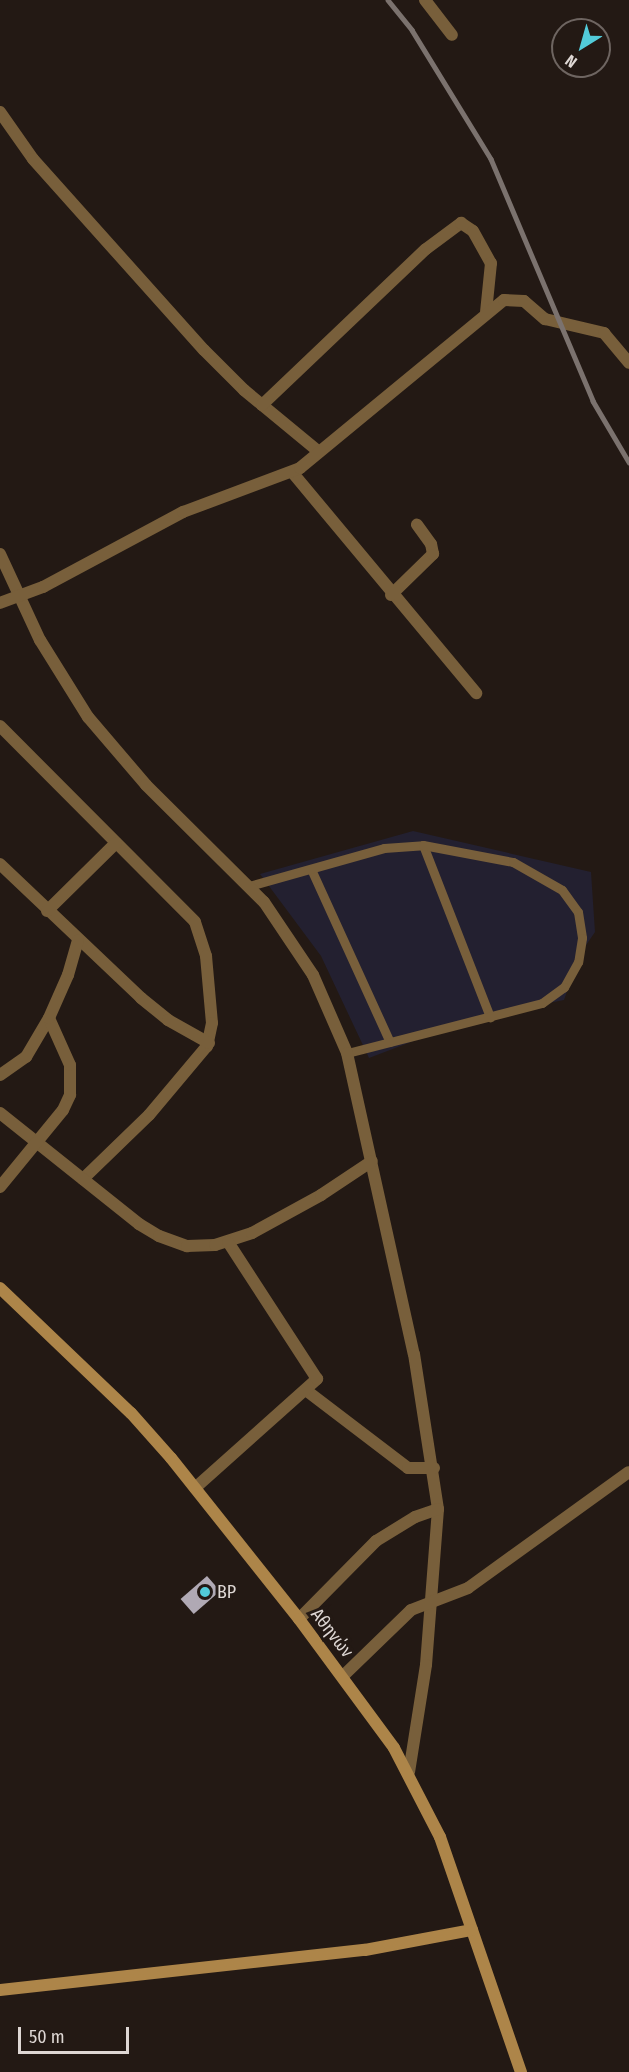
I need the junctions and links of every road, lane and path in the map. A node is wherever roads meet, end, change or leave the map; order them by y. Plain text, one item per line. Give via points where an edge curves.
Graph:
1 (425, 0) edge
2 (452, 35) dead end
3 (0, 112) edge
4 (486, 312) junction
5 (629, 363) edge
6 (262, 405) junction
7 (318, 451) junction
8 (292, 472) junction
9 (417, 525) dead end
10 (0, 554) edge
11 (391, 595) junction
12 (20, 597) junction
13 (0, 603) edge
14 (476, 693) dead end
15 (0, 726) edge
16 (116, 843) junction
17 (423, 845) junction
18 (0, 864) edge
19 (311, 869) junction
20 (249, 886) junction
21 (47, 911) junction
22 (78, 940) junction
23 (490, 1017) junction
24 (49, 1018) junction
25 (390, 1042) junction
26 (209, 1043) junction
27 (347, 1053) junction
28 (0, 1076) edge
29 (0, 1113) edge
30 (35, 1142) junction
31 (372, 1161) junction
32 (83, 1179) junction
33 (0, 1187) edge
34 (228, 1242) junction
35 (0, 1288) edge
36 (307, 1392) junction
37 (434, 1468) junction
38 (629, 1472) edge
39 (195, 1488) junction
40 (438, 1509) junction
41 (433, 1600) junction
42 (299, 1619) junction
43 (343, 1676) junction
44 (409, 1772) junction
45 (472, 1930) junction
46 (0, 1990) edge
47 (521, 2072) edge

1 - 2 street
3 - 6 street via 42,169 204,350
4 - 5 street via 504,300 521,300 545,319 604,333
4 - 6 street via 491,263 473,231 461,223 426,249
4 - 7 street
6 - 7 street
7 - 8 street
8 - 11 street
8 - 12 street via 168,519
9 - 11 street via 431,544 433,554
10 - 12 street
11 - 14 street
12 - 13 street
12 - 20 street via 63,680 102,735 162,801
15 - 16 street
16 - 21 street
16 - 26 street via 198,926 209,985
17 - 19 lane via 384,848
17 - 23 lane
17 - 23 lane via 513,862 562,890 578,912 582,938 578,962 564,987 542,1003
18 - 21 street
19 - 20 lane
19 - 25 lane
20 - 27 street via 313,975
21 - 22 street
22 - 24 street
22 - 26 street via 154,1009
23 - 25 lane
24 - 28 street via 26,1057
24 - 30 street via 64,1048 72,1082 63,1110
25 - 27 lane
26 - 32 street via 149,1115
27 - 31 street
29 - 30 street
30 - 32 street
30 - 33 street
31 - 34 street via 287,1215
31 - 37 street
32 - 34 street via 139,1224 167,1240 200,1246
34 - 36 street via 315,1373 316,1382
35 - 39 main road, Αθηνών via 131,1413
36 - 37 street via 408,1468
36 - 39 street
37 - 40 street
38 - 41 street via 468,1588
39 - 42 main road, Αθηνών
40 - 41 street
40 - 42 street via 415,1517 376,1541
41 - 43 street via 403,1616
41 - 44 street
42 - 43 main road, Αθηνών
43 - 44 main road, Αθηνών
44 - 45 main road, Αθηνών via 440,1837
45 - 46 main road via 365,1950
45 - 47 main road, Αθηνών

